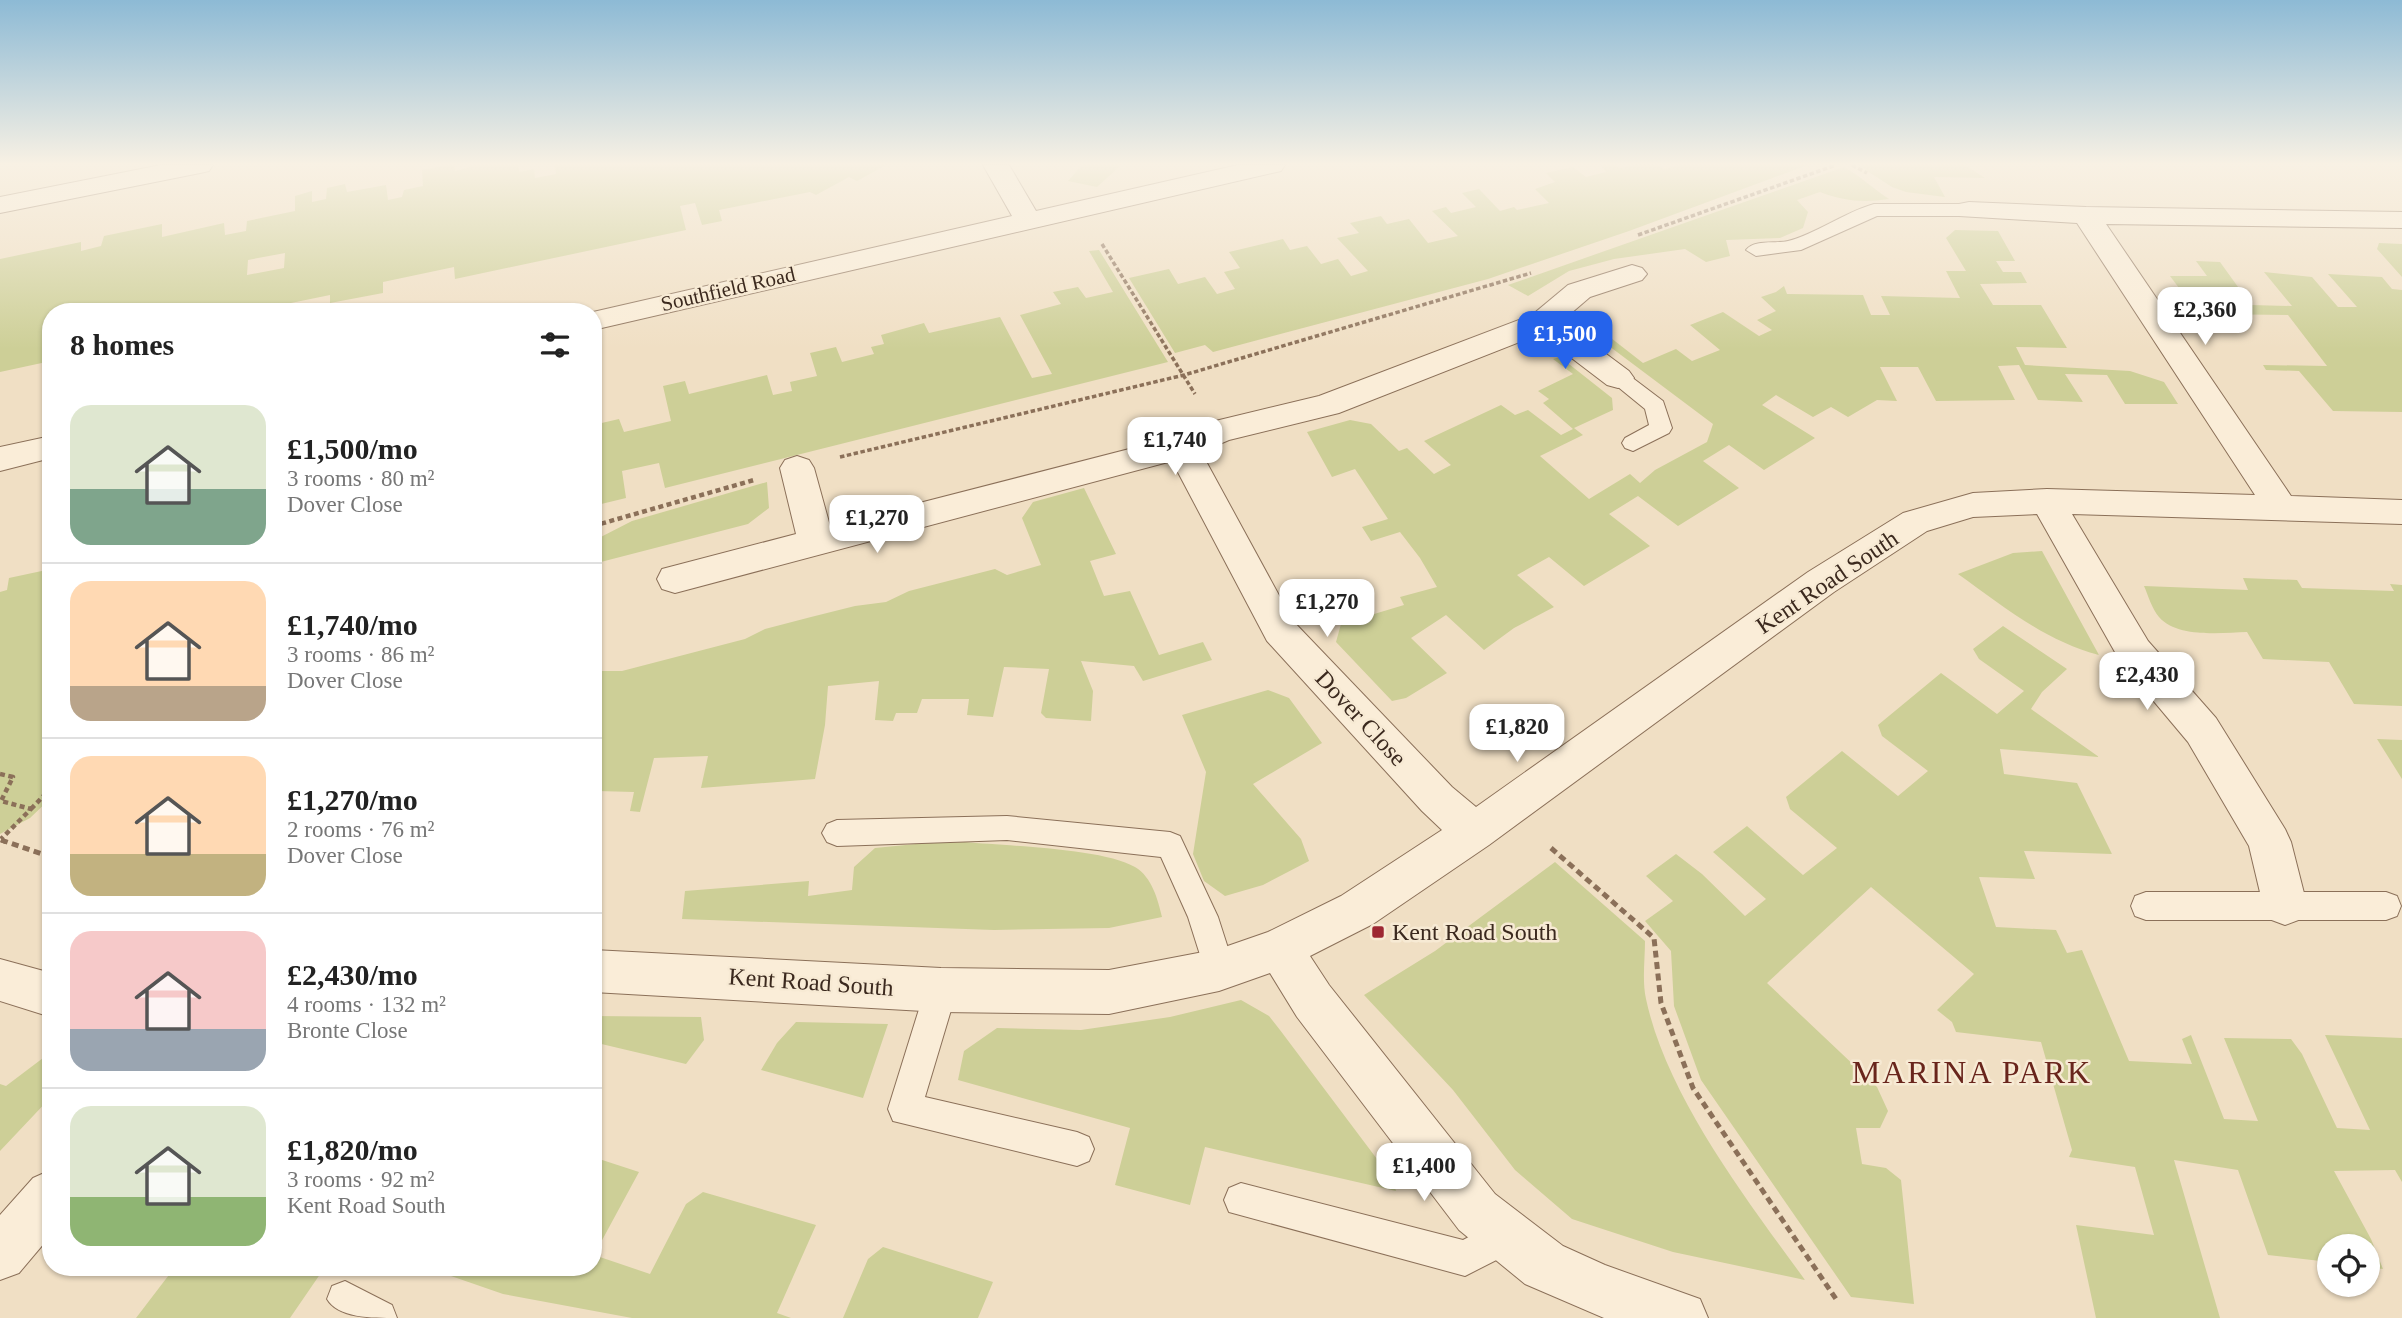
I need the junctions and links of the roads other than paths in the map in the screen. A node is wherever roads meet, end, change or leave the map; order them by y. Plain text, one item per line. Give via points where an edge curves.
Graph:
1 (1000, 227) edge
2 (1834, 227) edge
3 (2094, 227) edge
4 (1756, 250) dead end
5 (1632, 274) dead end
6 (602, 319) edge
7 (1544, 323) junction
8 (1618, 377) joint
9 (1633, 443) dead end
10 (1182, 447) junction
11 (42, 449) edge
12 (0, 458) edge
13 (797, 468) road end
14 (2048, 502) junction
15 (2281, 508) junction
16 (2402, 512) edge
17 (816, 542) junction
18 (675, 579) dead end
19 (1474, 832) junction
20 (836, 833) dead end
21 (2285, 905) junction
22 (2146, 906) dead end
23 (2386, 906) dead end
24 (1280, 949) junction
25 (1219, 970) junction
26 (602, 971) edge
27 (0, 980) edge
28 (941, 990) junction
29 (42, 992) edge
30 (1077, 1149) dead end
31 (1241, 1200) dead end
32 (42, 1206) edge
33 (1507, 1235) junction
34 (0, 1254) edge
35 (345, 1299) dead end
36 (379, 1318) edge
37 (1681, 1318) edge

1 - 6 street, Southfield Road
2 - 4 lane via 1794,246
3 - 15 street
5 - 7 street via 1579,291
7 - 8 street
7 - 10 street via 1328,405 1219,431
8 - 9 lane via 1655,406 1661,428
10 - 17 street
10 - 19 street, Dover Close via 1280,631 1437,799
11 - 12 street
13 - 17 street
14 - 15 street, Kent Road South
14 - 19 street, Kent Road South via 1973,505 1914,522 1821,582
14 - 21 street via 2134,651 2202,730 2270,842
15 - 16 street, Kent Road South
17 - 18 street
19 - 24 street, Kent Road South via 1357,910
20 - 25 lane via 1007,828 1171,845 1203,917
21 - 22 lane
21 - 23 lane
24 - 25 street, Kent Road South
24 - 33 street via 1313,1001 1477,1212
25 - 28 street, Kent Road South via 1109,992
26 - 28 street, Kent Road South
27 - 29 street
28 - 30 lane via 905,1109
31 - 33 lane via 1465,1258
32 - 34 street
33 - 37 street via 1544,1265
35 - 36 lane

